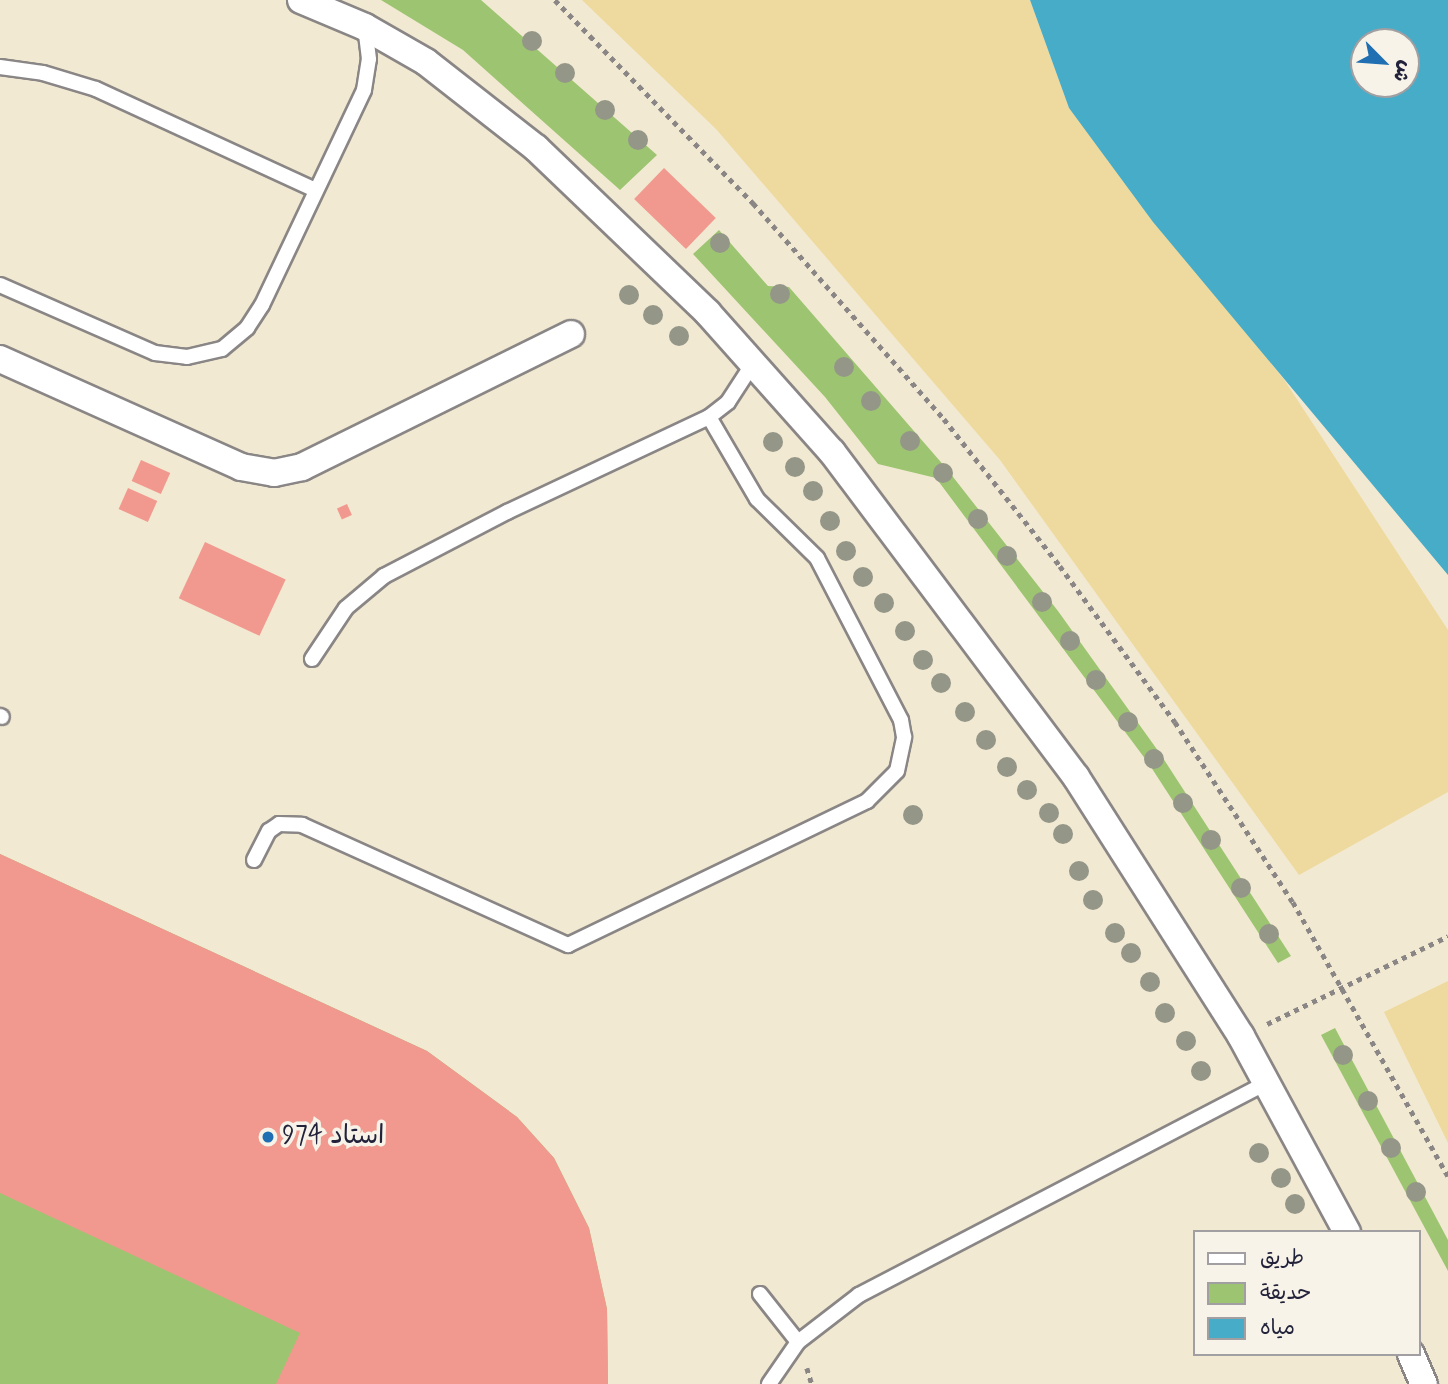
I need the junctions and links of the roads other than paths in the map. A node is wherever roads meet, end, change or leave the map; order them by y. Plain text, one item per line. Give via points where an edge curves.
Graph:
1 (301, 0) edge
2 (365, 27) junction
3 (0, 67) edge
4 (316, 190) junction
5 (0, 285) edge
6 (571, 334) dead end
7 (0, 359) edge
8 (754, 362) junction
9 (709, 417) junction
10 (312, 659) dead end
11 (254, 860) dead end
12 (1267, 1083) junction
13 (1346, 1230) edge
14 (760, 1294) dead end
15 (798, 1342) junction
16 (1411, 1356) edge
17 (769, 1384) edge
18 (1424, 1384) edge

1 - 2 street
2 - 4 lane via 369,59 364,90
2 - 8 street via 426,62 536,148
3 - 4 lane via 44,73 96,89
4 - 5 lane via 262,305 247,328 222,349 187,358 155,352
6 - 7 street via 302,467 274,473 241,467
8 - 9 lane via 735,393
8 - 12 street via 832,452 1076,777
9 - 10 lane via 384,576 346,608
9 - 11 lane via 757,499 817,558 901,720 902,755 897,771 867,801 568,945 302,825 279,824 269,831
12 - 13 street
12 - 15 lane via 859,1295
14 - 15 lane
15 - 17 lane
16 - 18 street

